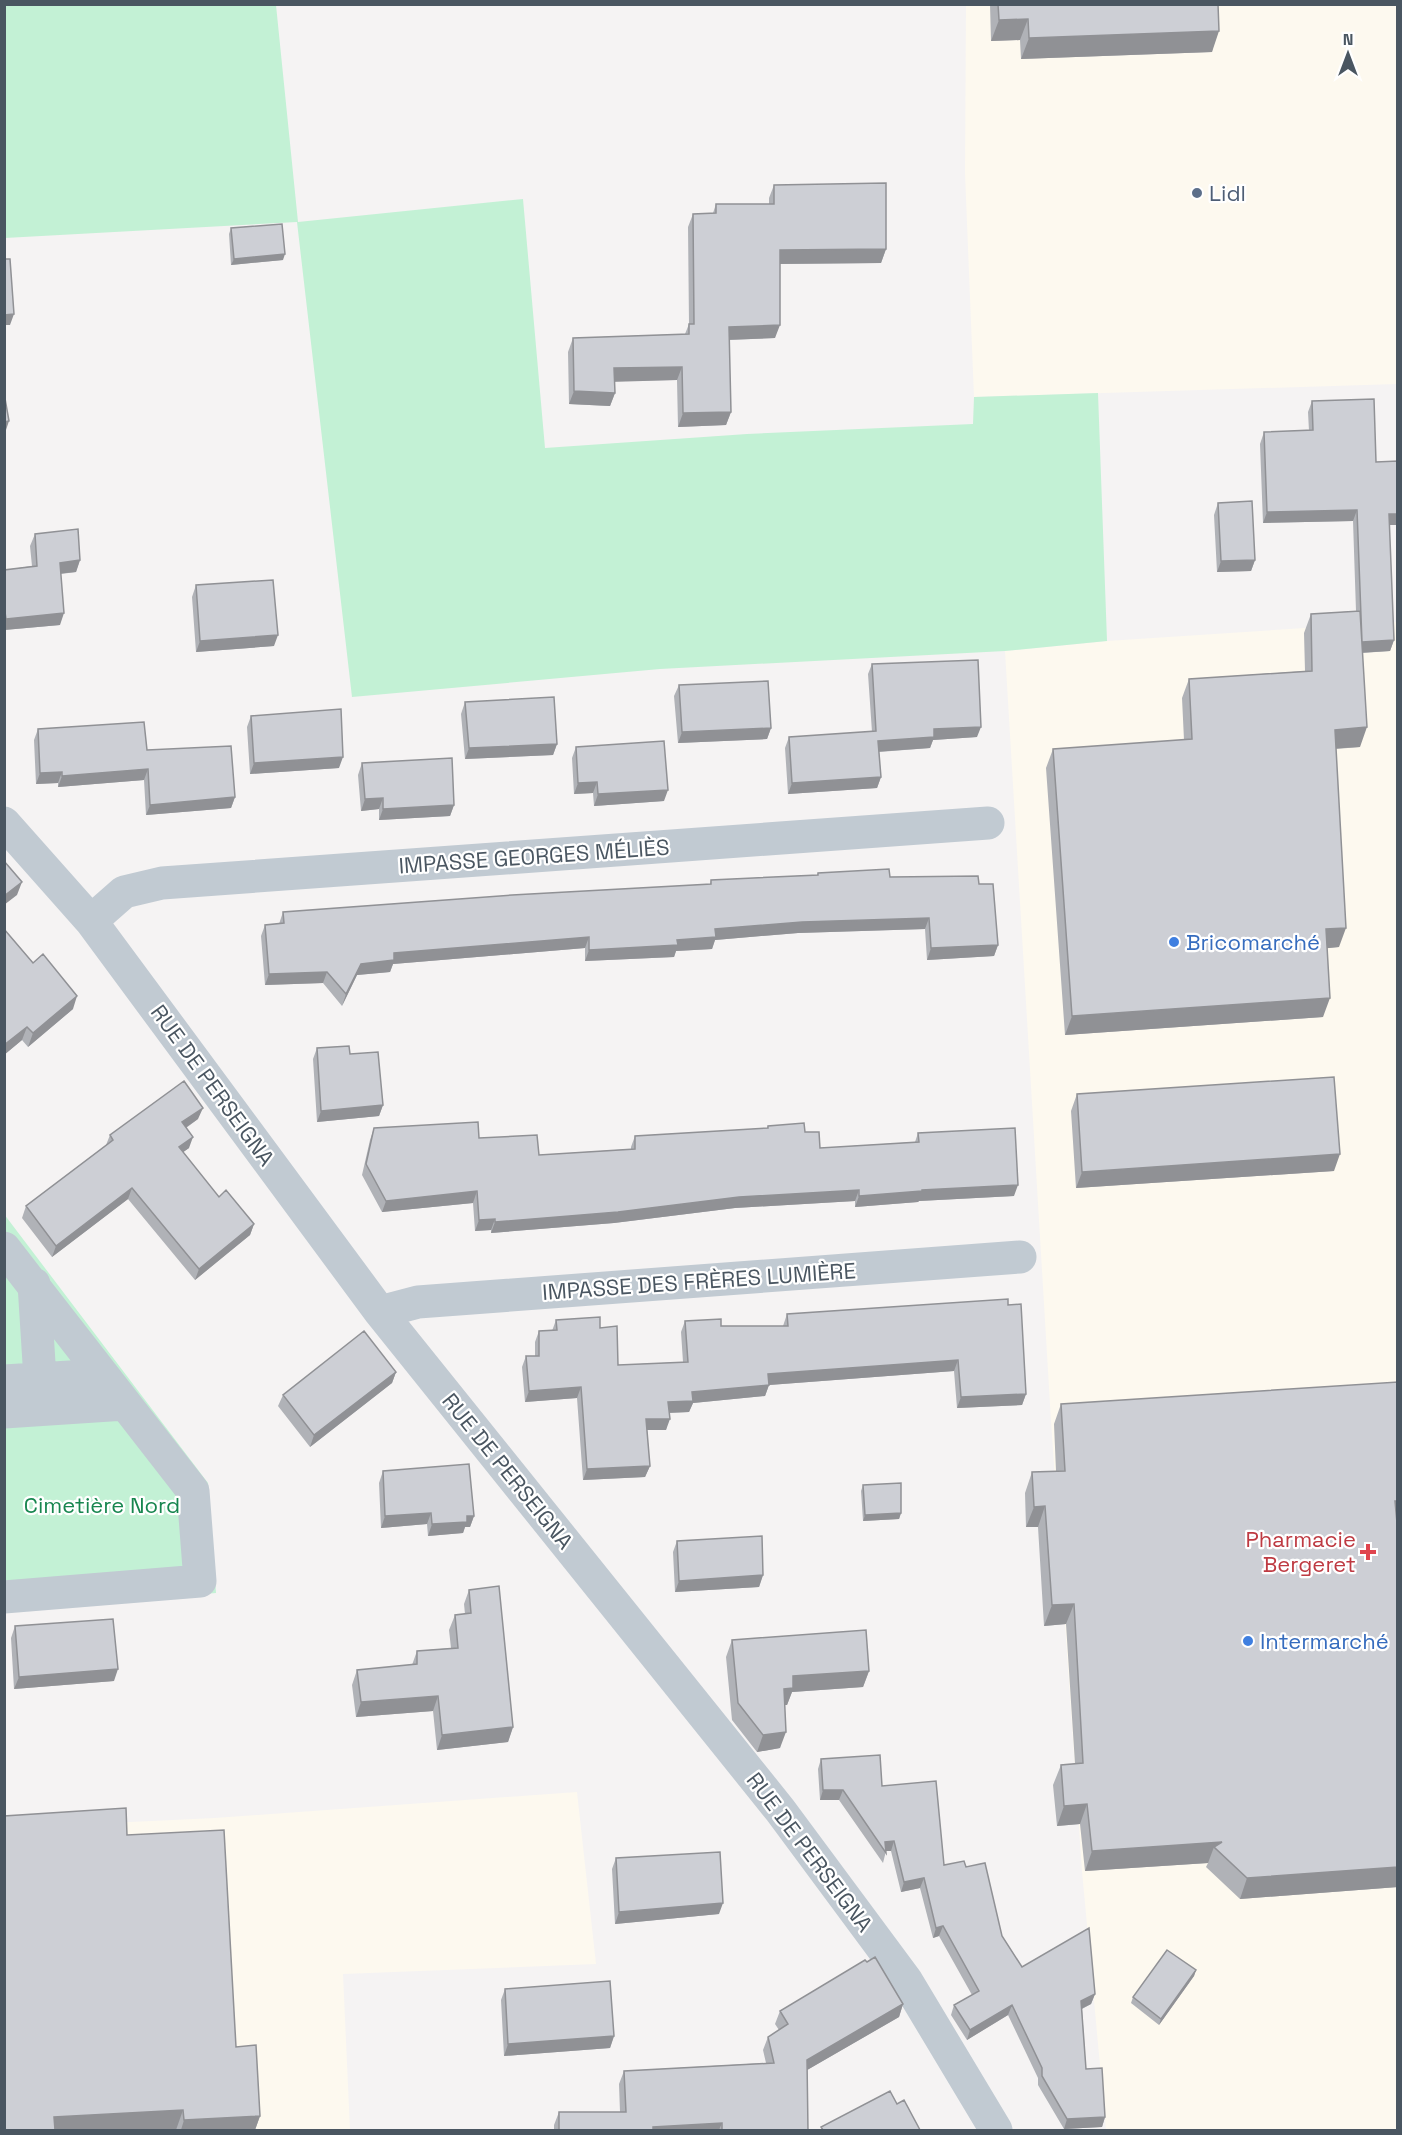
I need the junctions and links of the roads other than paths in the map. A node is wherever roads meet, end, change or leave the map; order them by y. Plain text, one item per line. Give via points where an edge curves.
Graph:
1 (4, 823) edge
2 (988, 823) dead end
3 (91, 921) junction
4 (4, 1248) edge
5 (1020, 1257) dead end
6 (34, 1284) junction
7 (380, 1312) junction
8 (103, 1375) junction
9 (40, 1379) junction
10 (4, 1381) edge
11 (125, 1404) junction
12 (4, 1412) edge
13 (5, 1596) edge
14 (996, 2130) edge

1 - 3 street, RUE DE PERSEIGNA
2 - 3 street, IMPASSE GEORGES MÉLIÈS via 162,883 124,892
3 - 7 street, RUE DE PERSEIGNA
4 - 6 street
5 - 7 street, IMPASSE DES FRÈRES LUMIÈRE via 418,1302
6 - 8 street
6 - 9 street
7 - 14 street, RUE DE PERSEIGNA via 780,1810 906,1980
8 - 9 street
8 - 11 street
9 - 10 street
11 - 12 street
11 - 13 street via 193,1491 200,1581

